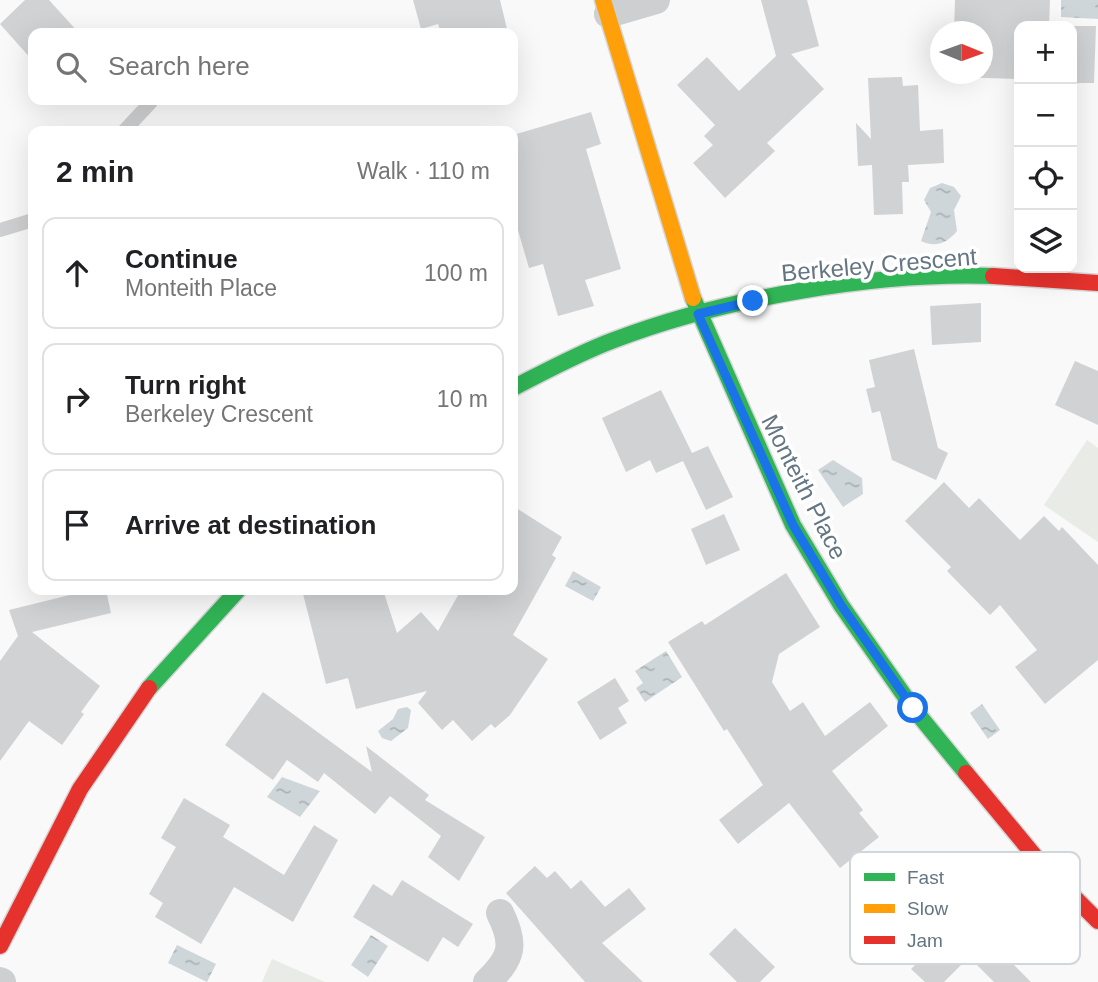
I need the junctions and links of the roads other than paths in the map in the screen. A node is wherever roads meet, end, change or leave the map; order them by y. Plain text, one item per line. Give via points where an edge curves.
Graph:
1 (656, 0) edge
2 (605, 7) edge
3 (148, 105) edge
4 (129, 126) edge
5 (28, 222) edge
6 (0, 230) edge
7 (1098, 283) edge
8 (698, 314) junction
9 (518, 386) edge
10 (233, 595) edge
11 (1031, 852) edge
12 (1080, 903) edge
13 (500, 914) dead end
14 (1098, 921) edge
15 (0, 946) edge
16 (487, 982) edge

1 - 2 street
2 - 8 street, Monteith Place
3 - 4 lane
5 - 6 lane
7 - 8 street, Berkeley Crescent via 1006,276 918,280 854,285
8 - 9 street, Berkeley Crescent via 632,334
8 - 11 street, Monteith Place via 793,525 841,605 913,708
10 - 15 street via 197,628 120,727 81,788
12 - 14 street, Monteith Place
13 - 16 street via 511,934 509,949 504,966

